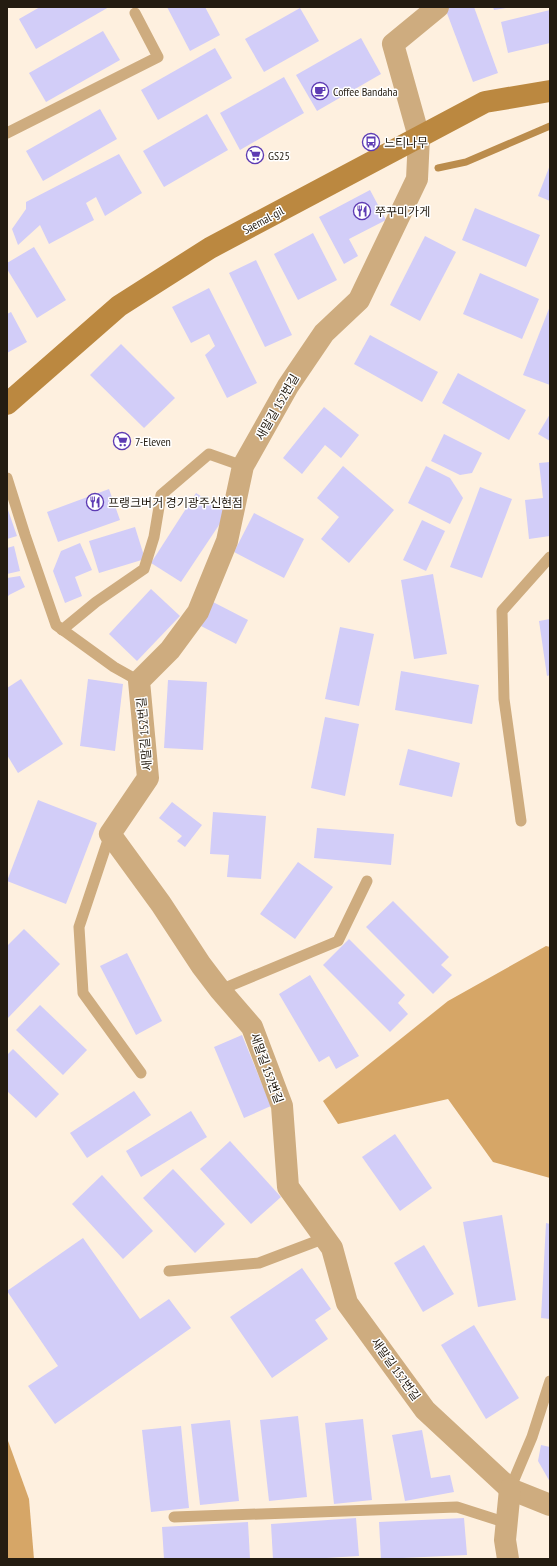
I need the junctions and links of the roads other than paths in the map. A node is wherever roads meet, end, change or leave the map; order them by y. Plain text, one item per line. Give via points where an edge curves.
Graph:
1 (438, 7) edge
2 (135, 14) dead end
3 (550, 92) edge
4 (7, 132) edge
5 (419, 137) junction
6 (7, 404) edge
7 (243, 466) junction
8 (7, 478) edge
9 (550, 557) edge
10 (62, 630) junction
11 (139, 680) junction
12 (521, 821) dead end
13 (110, 834) junction
14 (368, 881) dead end
15 (220, 990) junction
16 (141, 1073) dead end
17 (325, 1238) junction
18 (169, 1270) dead end
19 (550, 1381) edge
20 (510, 1490) junction
21 (550, 1505) edge
22 (174, 1516) dead end
23 (507, 1523) junction
24 (508, 1559) edge

1 - 5 street, 새말길 152번길 via 393,44
2 - 4 lane via 158,57
3 - 5 street, Saemal-gil via 485,102
5 - 6 street, Saemal-gil via 210,248 119,306
5 - 7 street, 새말길 152번길 via 417,179 359,300 324,333 288,386
7 - 10 lane via 209,454 161,495 154,536 144,569 96,602
7 - 11 street, 새말길 152번길 via 227,541 198,612 170,650
8 - 10 lane, 새말길 152번길 via 56,625
9 - 12 lane via 502,611 504,699
10 - 11 lane, 새말길 152번길 via 114,667
11 - 13 street, 새말길 152번길 via 148,778
13 - 15 street, 새말길 152번길
13 - 16 lane via 79,926 83,993
14 - 15 lane via 338,941
15 - 17 street, 새말길 152번길 via 252,1026 282,1106 288,1186
17 - 18 lane via 259,1263
17 - 20 street, 새말길 152번길 via 332,1248 347,1303 425,1410
19 - 20 lane via 532,1437
20 - 21 street, 새말길 152번길
20 - 23 street
22 - 23 lane via 457,1507
23 - 24 street via 505,1540

